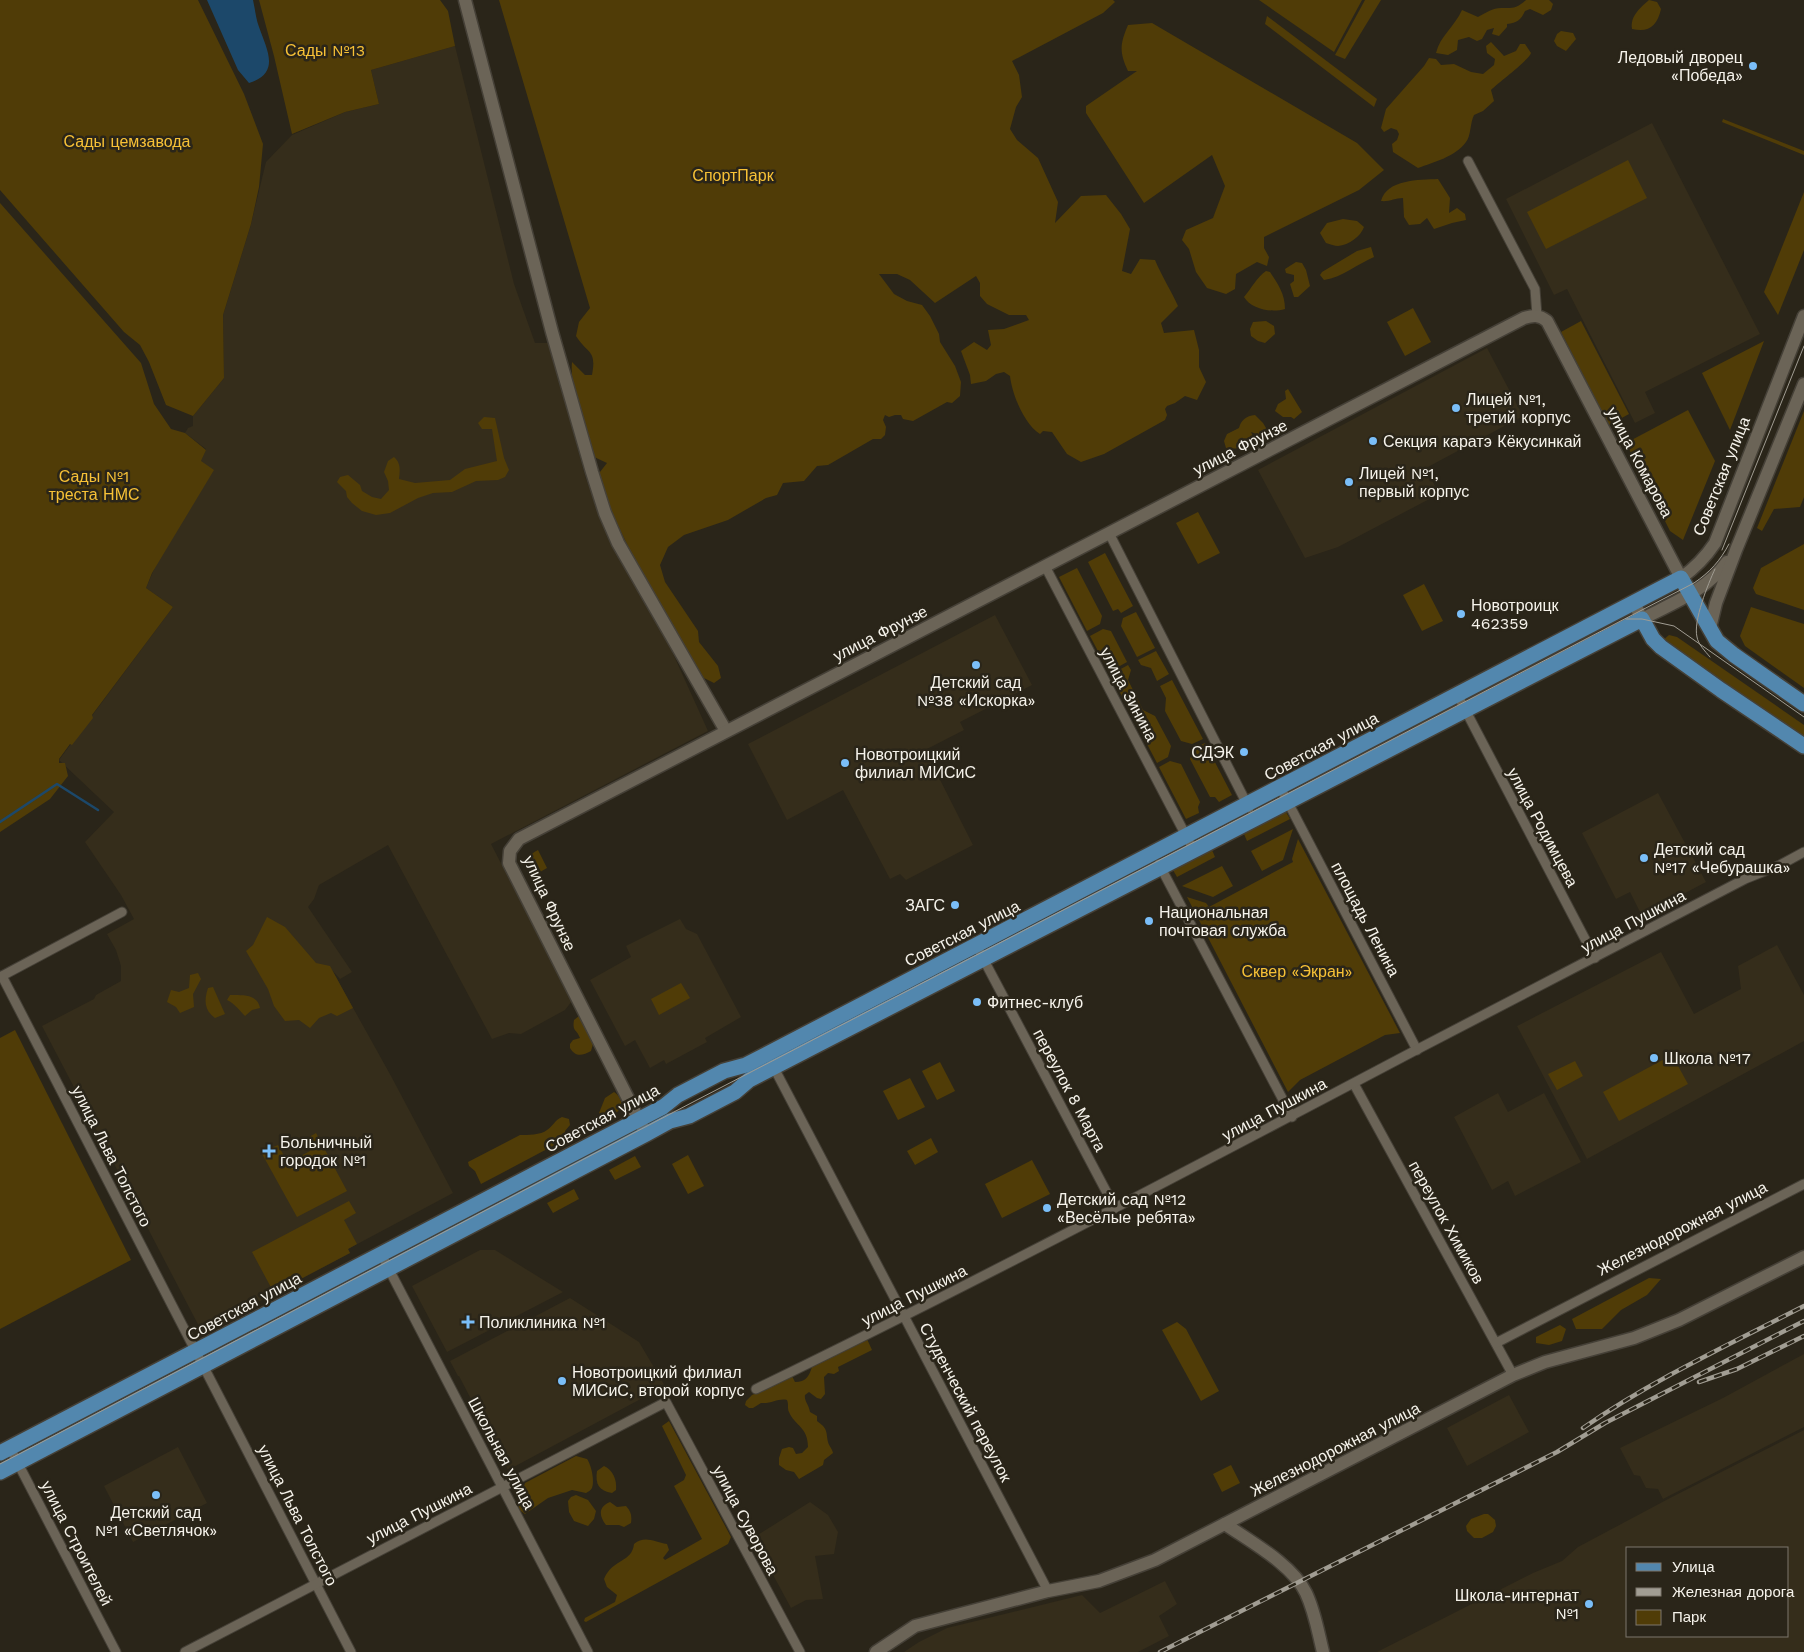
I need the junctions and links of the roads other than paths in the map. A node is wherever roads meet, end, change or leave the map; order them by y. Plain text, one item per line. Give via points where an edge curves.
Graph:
1 (465, 0) edge
2 (1468, 161) dead end
3 (1537, 316) junction
4 (1804, 316) edge
5 (1804, 384) edge
6 (1109, 533) junction
7 (1736, 550) junction
8 (1045, 566) junction
9 (1681, 578) junction
10 (1690, 594) junction
11 (1634, 603) junction
12 (1642, 619) junction
13 (1714, 634) junction
14 (1457, 694) junction
15 (1804, 704) edge
16 (1466, 710) junction
17 (726, 732) junction
18 (1804, 746) edge
19 (1280, 787) junction
20 (1288, 802) junction
21 (1247, 804) junction
22 (1255, 819) junction
23 (1186, 836) junction
24 (1194, 851) junction
25 (1804, 852) edge
26 (1153, 853) junction
27 (1161, 868) junction
28 (122, 912) dead end
29 (976, 945) junction
30 (1595, 958) junction
31 (984, 959) junction
32 (1, 976) edge
33 (1417, 1050) junction
34 (766, 1054) junction
35 (774, 1068) junction
36 (1354, 1084) junction
37 (1292, 1117) junction
38 (639, 1120) junction
39 (646, 1134) junction
40 (1804, 1184) edge
41 (1115, 1208) junction
42 (381, 1254) junction
43 (1804, 1256) edge
44 (389, 1268) junction
45 (904, 1317) junction
46 (1496, 1343) junction
47 (196, 1350) junction
48 (204, 1365) junction
49 (1513, 1375) junction
50 (756, 1389) dead end
51 (666, 1402) joint
52 (5, 1450) edge
53 (18, 1463) junction
54 (0, 1472) edge
55 (502, 1487) junction
56 (1226, 1524) junction
57 (316, 1583) junction
58 (1048, 1591) junction
59 (116, 1652) edge
60 (186, 1652) edge
61 (351, 1652) edge
62 (588, 1652) edge
63 (800, 1652) edge
64 (876, 1652) edge
65 (1323, 1652) edge

1 - 17 street via 554,339 604,513 618,544
2 - 3 street via 1535,289
3 - 6 street, улица Фрунзе via 1524,318
3 - 9 street, улица Комарова via 1547,321
4 - 9 street, Советская улица via 1715,543 1695,568
5 - 7 street, Советская улица
6 - 8 street, улица Фрунзе
6 - 21 street
7 - 10 street, Советская улица via 1719,573
7 - 13 street, Советская улица via 1716,603
8 - 17 street, улица Фрунзе
8 - 23 street, улица Зинина
9 - 10 main road, улица Комарова
9 - 11 main road, Советская улица
10 - 12 street, Советская улица
10 - 13 main road, улица Комарова
11 - 12 street
11 - 14 main road, Советская улица
12 - 16 main road, Советская улица
12 - 18 main road via 1661,647
13 - 15 main road, улица Комарова via 1734,656
14 - 16 street, улица Родимцева
14 - 19 main road, Советская улица
16 - 20 main road, Советская улица
16 - 30 street, улица Родимцева
17 - 38 street, улица Фрунзе via 519,839 510,851 509,863
19 - 20 street, площадь Ленина
19 - 21 main road, Советская улица
20 - 22 main road, Советская улица
20 - 33 street, площадь Ленина
21 - 22 street
21 - 23 main road, Советская улица
22 - 24 main road, Советская улица
23 - 24 street, улица Зинина
23 - 26 main road, Советская улица
24 - 27 main road, Советская улица
25 - 30 street, улица Пушкина via 1745,879
26 - 27 street
26 - 29 main road, Советская улица
27 - 31 main road, Советская улица
27 - 37 street
28 - 32 street
29 - 31 street, переулок 8 Марта
29 - 34 main road, Советская улица
30 - 33 street, улица Пушкина
31 - 35 main road, Советская улица
31 - 41 street, переулок 8 Марта
32 - 47 street, улица Льва Толстого
33 - 36 street, улица Пушкина
34 - 35 street, Студенческий переулок
34 - 38 main road, Советская улица via 742,1067 724,1071
35 - 39 main road, Советская улица via 689,1116 670,1121
35 - 45 street, Студенческий переулок
36 - 37 street, улица Пушкина
36 - 46 street, переулок Химиков
37 - 41 street, улица Пушкина
38 - 39 street, улица Фрунзе
38 - 42 main road, Советская улица
39 - 44 main road, Советская улица
40 - 46 street, Железнодорожная улица
41 - 45 street, улица Пушкина
42 - 44 street, Школьная улица
42 - 47 main road, Советская улица
43 - 49 street, Железнодорожная улица via 1680,1320 1634,1338 1545,1362
44 - 48 main road, Советская улица
44 - 55 street, Школьная улица
45 - 50 street, улица Пушкина
45 - 58 street, Студенческий переулок
46 - 49 street, переулок Химиков
47 - 48 street, улица Льва Толстого
47 - 52 main road, Советская улица
48 - 53 main road, Советская улица
48 - 57 street, улица Льва Толстого
49 - 56 street, Железнодорожная улица
51 - 55 street, улица Пушкина
51 - 63 street, улица Суворова
52 - 53 street, улица Строителей
53 - 54 main road, Советская улица
53 - 59 street, улица Строителей
55 - 57 street, улица Пушкина
55 - 62 street, Школьная улица
56 - 58 street, Железнодорожная улица via 1155,1560 1099,1581
56 - 65 street via 1289,1569 1299,1581 1315,1617
57 - 60 street, улица Пушкина
57 - 61 street, улица Льва Толстого
58 - 64 street, Железнодорожная улица via 915,1626

